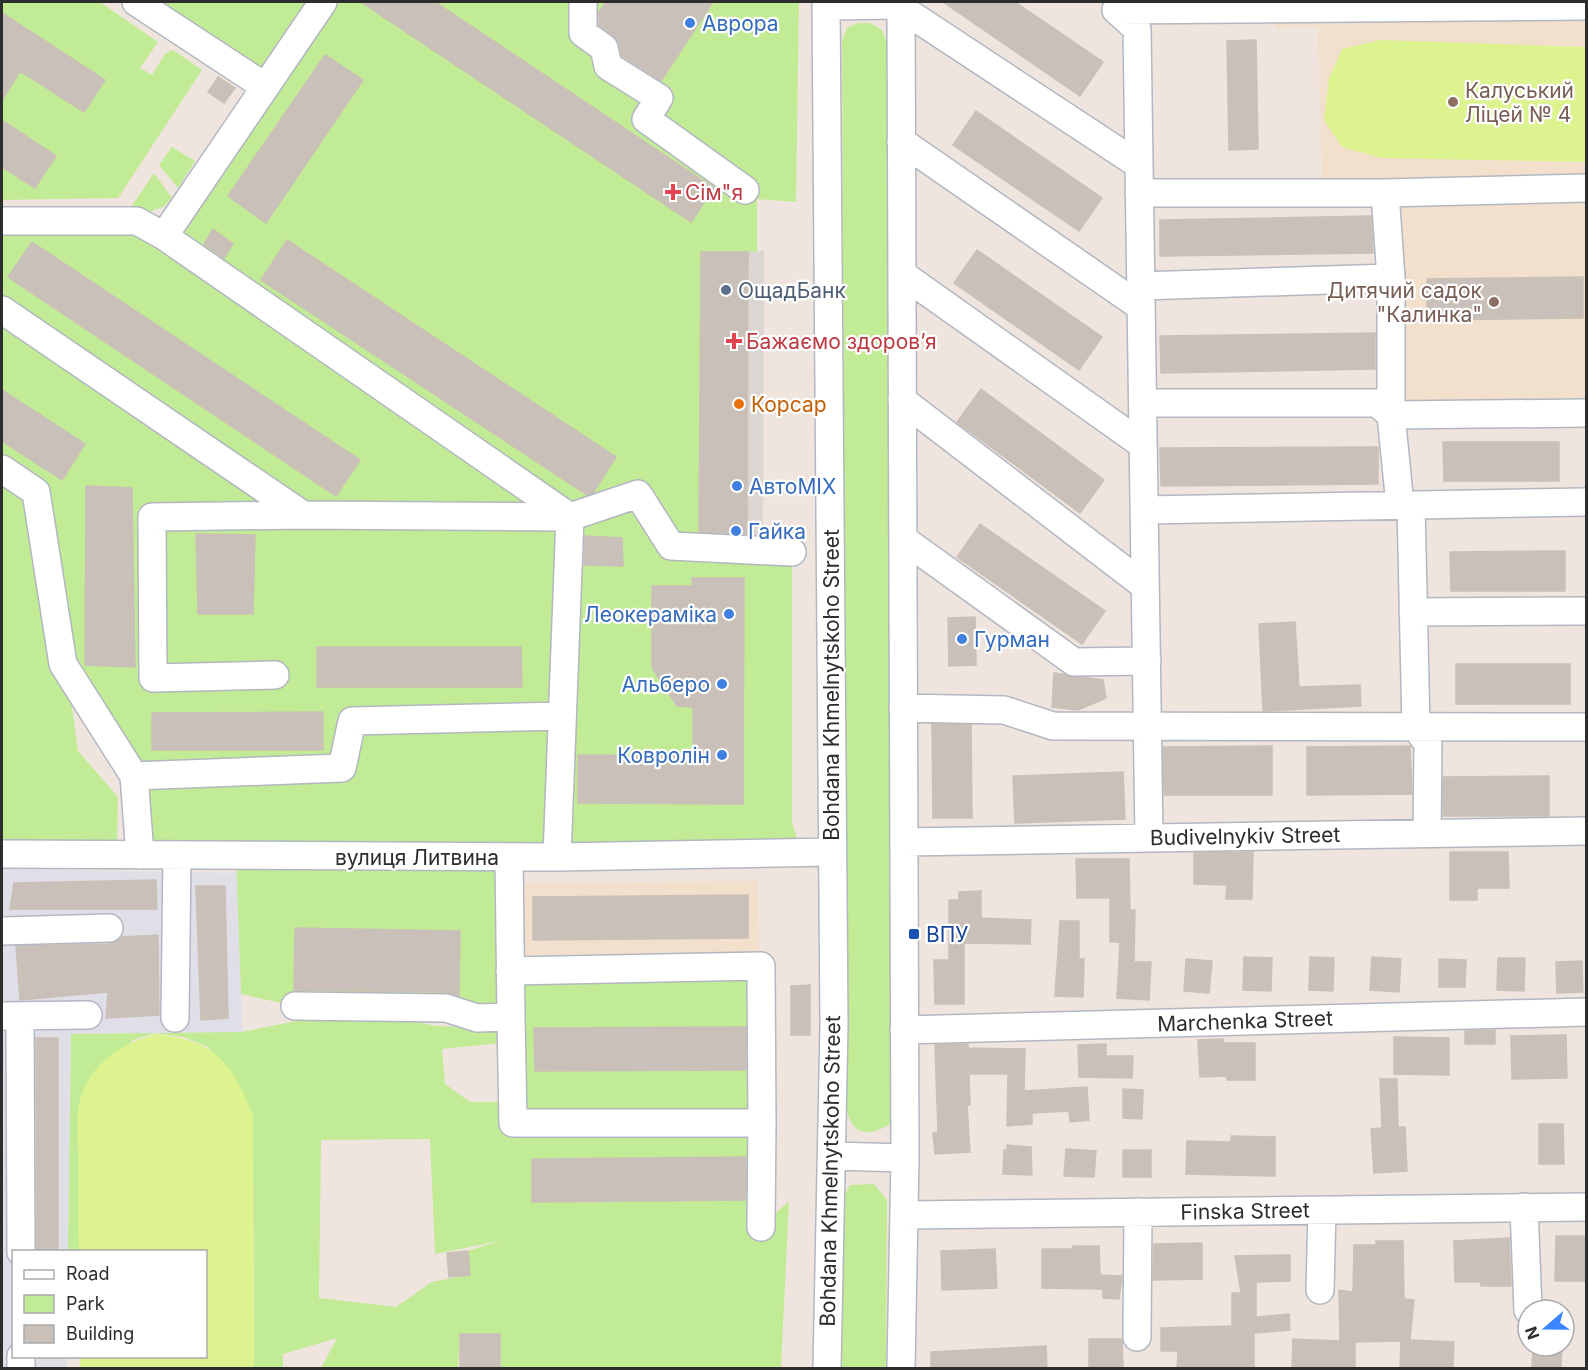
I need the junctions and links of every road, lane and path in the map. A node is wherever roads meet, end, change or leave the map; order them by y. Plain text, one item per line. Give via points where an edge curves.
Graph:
1 (323, 2) edge
2 (583, 2) edge
3 (901, 3) edge
4 (826, 4) edge
5 (1114, 4) edge
6 (154, 6) edge
7 (1587, 6) edge
8 (264, 86) junction
9 (901, 141) junction
10 (1139, 165) junction
11 (1587, 188) edge
12 (745, 190) dead end
13 (1139, 193) junction
14 (1385, 193) junction
15 (2, 221) edge
16 (164, 236) junction
17 (902, 274) junction
18 (1391, 278) junction
19 (1141, 296) junction
20 (2, 310) edge
21 (902, 400) junction
22 (1143, 403) junction
23 (1587, 414) edge
24 (1390, 415) junction
25 (1143, 445) junction
26 (2, 469) edge
27 (1587, 502) edge
28 (1406, 505) junction
29 (1144, 510) junction
30 (303, 514) junction
31 (570, 517) junction
32 (903, 539) junction
33 (792, 552) dead end
34 (1145, 586) junction
35 (1587, 611) edge
36 (1413, 612) junction
37 (1147, 661) junction
38 (275, 675) dead end
39 (903, 708) junction
40 (562, 716) junction
41 (1148, 726) junction
42 (1416, 727) junction
43 (1587, 727) edge
44 (134, 776) junction
45 (1587, 831) edge
46 (1427, 833) junction
47 (1149, 838) junction
48 (904, 842) junction
49 (832, 852) junction
50 (2, 854) edge
51 (140, 855) junction
52 (177, 856) junction
53 (509, 857) junction
54 (557, 857) junction
55 (109, 928) dead end
56 (2, 931) edge
57 (510, 971) junction
58 (295, 1006) dead end
59 (1587, 1012) edge
60 (88, 1015) dead end
61 (11, 1016) edge
62 (511, 1017) junction
63 (175, 1018) dead end
64 (904, 1030) junction
65 (762, 1123) junction
66 (832, 1156) junction
67 (905, 1158) junction
68 (1524, 1207) junction
69 (1587, 1207) edge
70 (1322, 1210) junction
71 (1138, 1212) junction
72 (904, 1215) junction
73 (761, 1227) dead end
74 (21, 1250) edge
75 (1320, 1290) dead end
76 (1528, 1298) edge
77 (1137, 1337) dead end
78 (827, 1368) edge
79 (901, 1368) edge

1 - 8 street
2 - 12 street via 584,33 604,48 608,66 659,98 646,119
3 - 4 street
3 - 9 street
3 - 10 street via 904,10
4 - 49 street, Bohdana Khmelnytskoho Street
5 - 7 street
5 - 10 street via 1137,29
6 - 8 street
8 - 16 street
9 - 17 street
9 - 19 street
10 - 13 street
11 - 14 street
13 - 14 street
13 - 19 street
14 - 18 street
15 - 16 street via 137,221
16 - 31 street
17 - 21 street
17 - 25 street
18 - 19 street
18 - 24 street
19 - 22 street
20 - 30 street
21 - 32 street
21 - 34 street
22 - 24 street via 1377,403
22 - 25 street
23 - 24 street
24 - 28 street
25 - 29 street
26 - 44 street via 36,492 63,664
27 - 28 street
28 - 29 street
28 - 36 street
29 - 34 street
30 - 31 street
30 - 38 street via 152,517 153,678
31 - 33 street via 638,494 671,546
31 - 40 street
32 - 37 street via 1074,662
32 - 39 street
34 - 37 street
35 - 36 street
36 - 42 street
37 - 41 street
39 - 41 street via 1004,710 1053,726
39 - 48 street
40 - 44 street via 352,721 342,768
40 - 54 street
41 - 42 street
41 - 47 street
42 - 43 street
42 - 46 street via 1428,744
44 - 51 street
45 - 46 street, Budivelnykiv Street
46 - 47 street, Budivelnykiv Street
47 - 48 street, Budivelnykiv Street
48 - 64 street
49 - 54 street, вулиця Литвина
49 - 66 street, Bohdana Khmelnytskoho Street
50 - 51 street, вулиця Литвина
51 - 52 street, вулиця Литвина
52 - 53 street, вулиця Литвина
52 - 63 street
53 - 54 street, вулиця Литвина
53 - 57 street
55 - 56 street
57 - 62 street
57 - 65 street via 761,966
58 - 62 street via 446,1008 477,1018
59 - 64 street, Marchenka Street
60 - 61 street
61 - 74 street
62 - 65 street via 513,1123
64 - 67 street
65 - 73 street
66 - 67 street
66 - 78 street, Bohdana Khmelnytskoho Street
67 - 72 street
68 - 69 street, Finska Street
68 - 70 street, Finska Street
68 - 76 street
70 - 71 street, Finska Street
70 - 75 street
71 - 72 street, Finska Street
71 - 77 street
72 - 79 street

